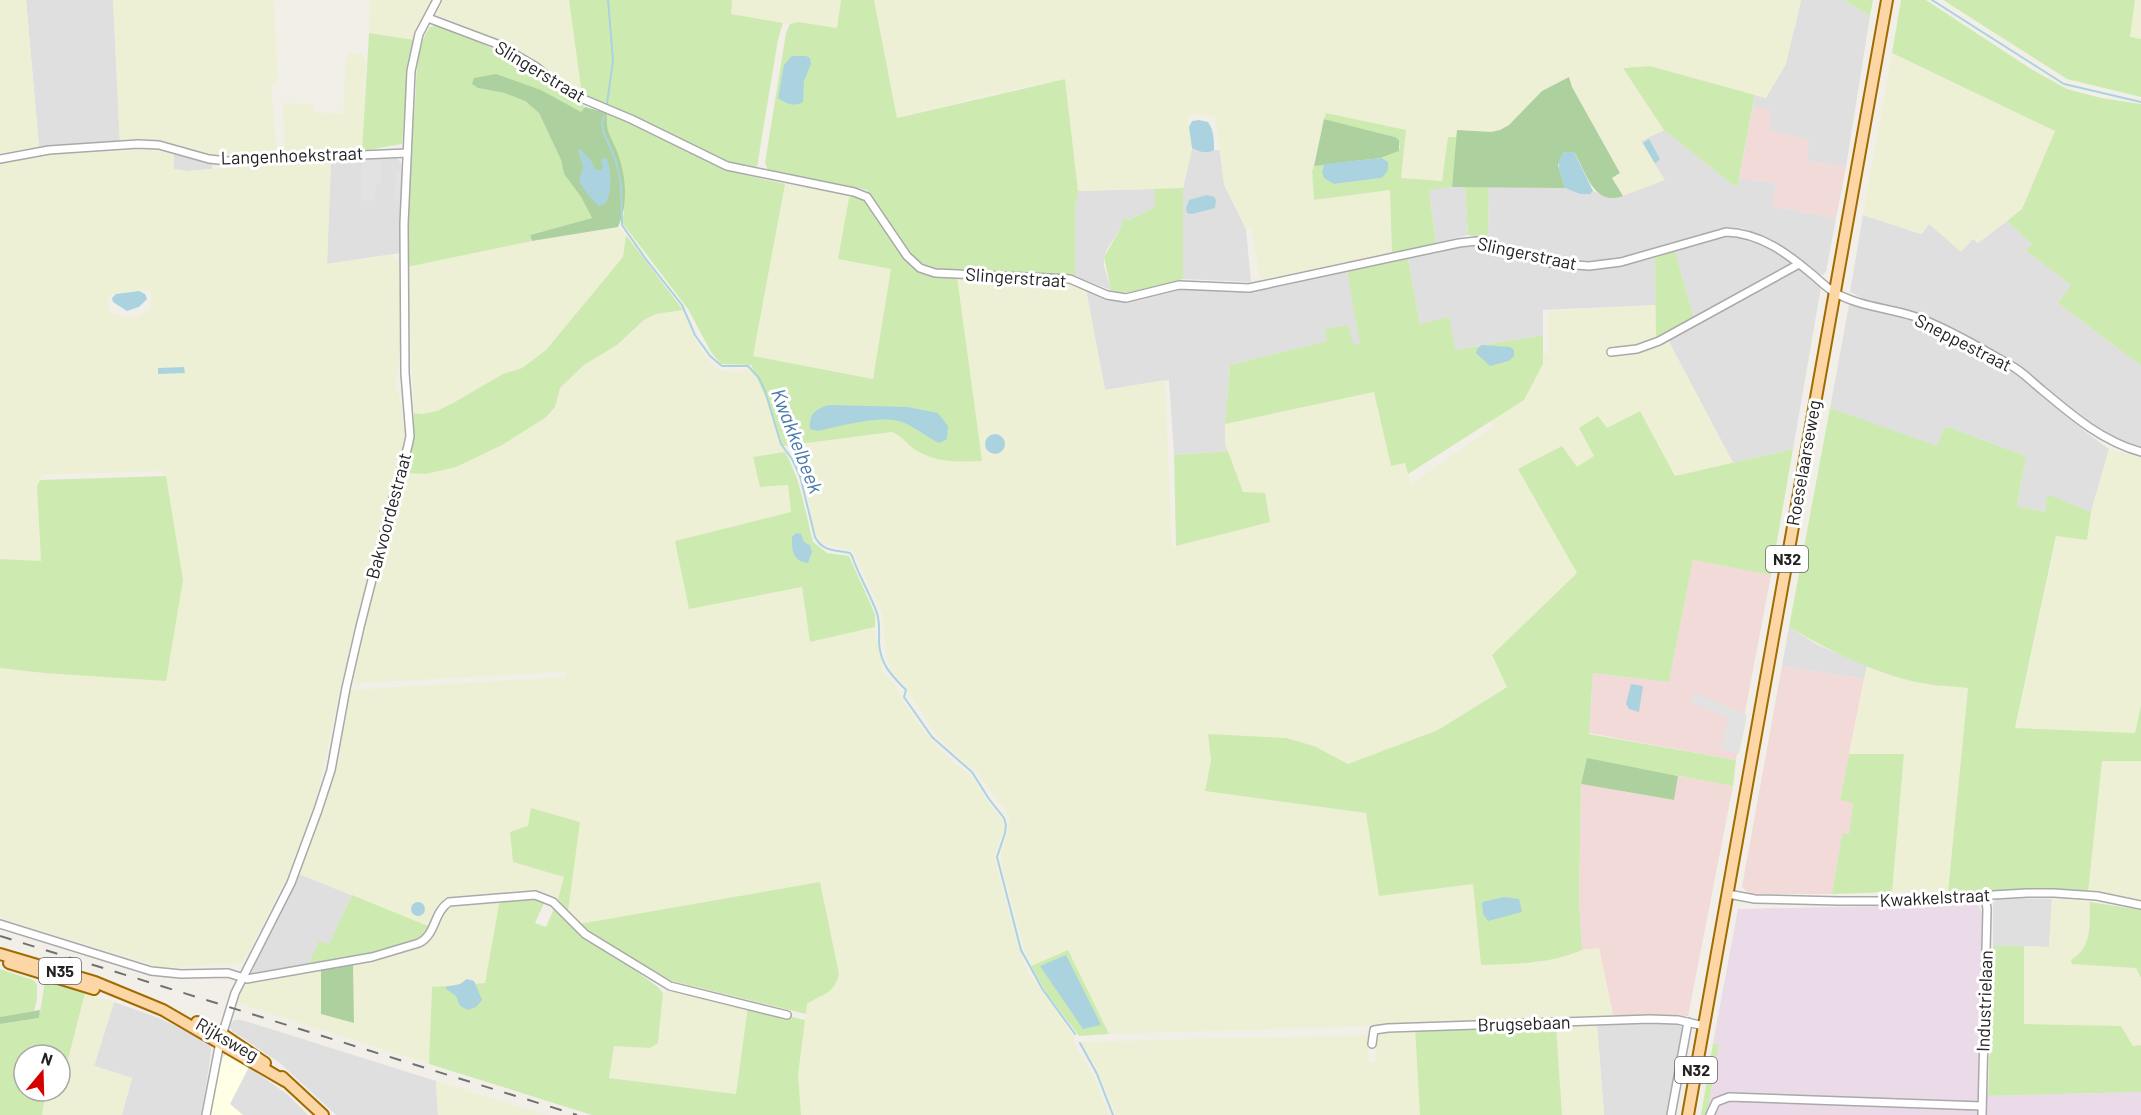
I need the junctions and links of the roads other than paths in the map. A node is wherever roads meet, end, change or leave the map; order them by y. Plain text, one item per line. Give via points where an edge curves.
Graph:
1 (437, 0) edge
2 (1887, 0) edge
3 (428, 18) junction
4 (407, 153) junction
5 (0, 159) edge
6 (1799, 264) junction
7 (1835, 292) junction
8 (1611, 352) dead end
9 (2141, 452) edge
10 (1728, 894) junction
11 (1985, 896) junction
12 (2141, 905) edge
13 (0, 924) edge
14 (0, 954) edge
15 (0, 959) edge
16 (242, 978) junction
17 (93, 986) junction
18 (787, 1015) dead end
19 (1688, 1022) junction
20 (1704, 1026) junction
21 (221, 1038) junction
22 (1372, 1044) dead end
23 (1982, 1106) junction
24 (206, 1115) edge
25 (323, 1115) edge
26 (1671, 1115) edge
27 (1688, 1115) edge
28 (1710, 1115) edge
29 (1982, 1115) edge

1 - 3 street, Bakvoordestraat
2 - 7 main road, Roeselaarseweg / N32
3 - 4 street, Bakvoordestraat via 419,34 411,71
3 - 6 street, Slingerstraat via 497,44 535,66 569,93 727,165 867,196 907,256 920,268 935,273 1070,279 1107,295 1126,298 1179,285 1249,288 1477,241 1551,262 1589,266 1621,262 1726,232 1755,236
4 - 5 street, Langenhoekstraat via 228,161 138,144 49,150
4 - 16 street, Bakvoordestraat via 405,373 410,436 363,616 331,770 291,883
6 - 7 street, Slingerstraat
6 - 8 street via 1659,341
7 - 9 street, Sneppestraat via 1915,316 1962,339 2013,366 2100,436
7 - 10 main road, Roeselaarseweg / N32
10 - 11 street, Kwakkelstraat via 1740,898 1829,901
10 - 20 main road, Roeselaarseweg / N32
11 - 12 street, Kwakkelstraat via 2054,893
11 - 23 street, Industrielaan
13 - 16 street via 151,971 228,973
14 - 17 main road, Rijksweg / N35
15 - 17 main road, Rijksweg / N35
16 - 18 street via 372,957 419,943 449,902 535,895 554,902 585,934 670,986
16 - 21 street, Bakvoordestraat
17 - 21 main road, Rijksweg / N35 via 163,1010
19 - 20 street, Brugsebaan
19 - 22 street, Brugsebaan via 1650,1019 1388,1028 1374,1030
19 - 26 street
20 - 27 main road, N32
21 - 24 street, Bakvoordestraat
21 - 25 main road, Rijksweg / N35 via 259,1058
23 - 28 street via 1729,1097 1716,1102
23 - 29 street, Industrielaan

